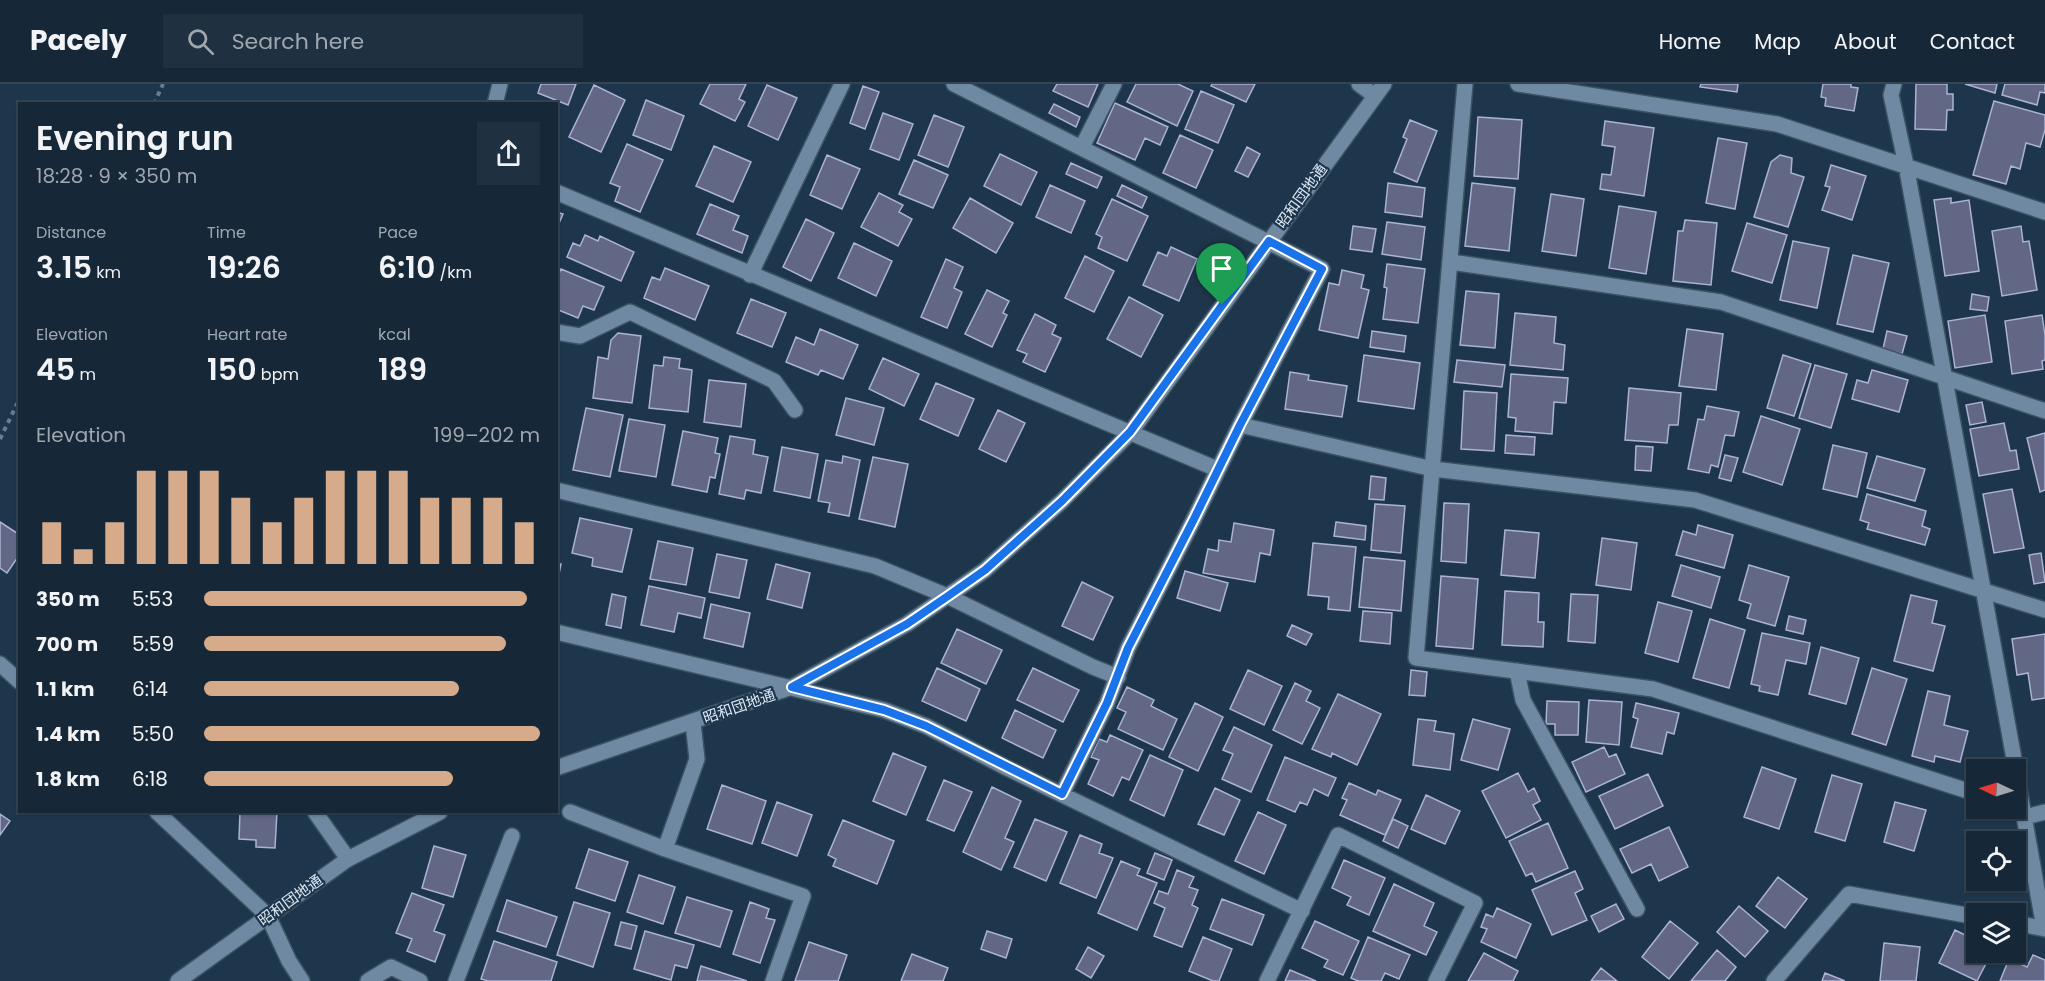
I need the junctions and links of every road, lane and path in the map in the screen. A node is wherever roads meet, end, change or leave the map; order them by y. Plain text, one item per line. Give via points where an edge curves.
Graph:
1 (163, 84) edge
2 (500, 84) edge
3 (842, 84) edge
4 (954, 84) edge
5 (1114, 84) edge
6 (1359, 84) edge
7 (1465, 84) edge
8 (1518, 84) edge
9 (1894, 84) edge
10 (1379, 90) edge
11 (155, 102) edge
12 (496, 102) edge
13 (1082, 147) junction
14 (1906, 165) junction
15 (558, 193) edge
16 (2045, 212) edge
17 (1269, 241) junction
18 (1451, 262) junction
19 (750, 275) junction
20 (558, 332) edge
21 (1943, 378) junction
22 (18, 402) edge
23 (795, 410) dead end
24 (2045, 411) edge
25 (1240, 425) junction
26 (1130, 432) junction
27 (0, 438) edge
28 (1433, 468) junction
29 (1217, 469) junction
30 (558, 490) edge
31 (1983, 590) junction
32 (948, 596) junction
33 (2045, 610) edge
34 (558, 632) edge
35 (0, 664) edge
36 (1517, 671) junction
37 (1118, 676) junction
38 (18, 680) edge
39 (792, 687) junction
40 (693, 723) junction
41 (2014, 759) edge
42 (558, 767) edge
43 (1966, 790) edge
44 (1062, 794) junction
45 (570, 812) dead end
46 (2045, 812) edge
47 (158, 813) edge
48 (316, 813) edge
49 (438, 813) edge
50 (2026, 817) edge
51 (2025, 819) edge
52 (512, 836) dead end
53 (665, 849) junction
54 (348, 859) junction
55 (1637, 909) dead end
56 (1302, 911) junction
57 (1966, 914) edge
58 (268, 916) junction
59 (2026, 925) edge
60 (2044, 928) edge
61 (178, 981) edge
62 (302, 981) edge
63 (368, 981) edge
64 (420, 981) edge
65 (456, 981) edge
66 (773, 981) edge
67 (1267, 981) edge
68 (1436, 981) edge
69 (1774, 981) edge

1 - 11 path
2 - 12 street
3 - 19 street
4 - 13 street
5 - 13 street
6 - 10 street
7 - 18 street
8 - 14 street via 1777,124
9 - 14 street via 1891,95
10 - 17 street, 昭和団地通
13 - 17 street
14 - 16 street
14 - 21 street
15 - 19 street
17 - 25 street via 1322,269
17 - 26 street, 昭和団地通
18 - 21 street via 1721,302
18 - 28 street
19 - 26 street
20 - 23 street via 580,336 630,312 774,381
21 - 24 street
21 - 31 street
22 - 27 path
25 - 28 street
25 - 29 street
26 - 29 street
26 - 32 street, 昭和団地通 via 1062,501 985,570
28 - 31 street via 1695,500
28 - 36 street via 1416,658
29 - 37 street via 1128,648
30 - 32 street via 874,566
31 - 33 street
31 - 41 street
32 - 37 street
32 - 39 street, 昭和団地通 via 907,624
34 - 39 street
35 - 38 street
36 - 43 street via 1653,689
36 - 55 street via 1523,699
37 - 44 street
39 - 40 street, 昭和団地通
39 - 44 street via 884,710 926,726
40 - 42 street, 昭和団地通
40 - 53 street via 697,759
44 - 56 street
45 - 53 street
46 - 50 street
47 - 58 street
48 - 54 street
49 - 54 street, 昭和団地通
51 - 60 street
52 - 65 street
53 - 66 street via 803,896
54 - 58 street, 昭和団地通
56 - 67 street
56 - 68 street via 1338,835 1475,903
57 - 69 street via 1849,894
58 - 61 street, 昭和団地通
58 - 62 street
59 - 60 street
63 - 64 street via 391,967

